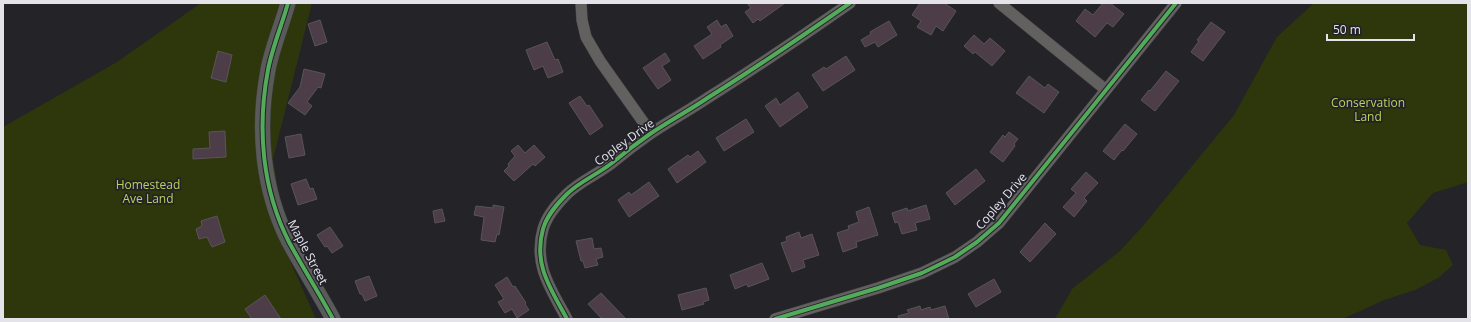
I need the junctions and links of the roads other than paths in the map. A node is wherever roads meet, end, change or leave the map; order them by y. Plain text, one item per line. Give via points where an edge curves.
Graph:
1 (288, 3) edge
2 (581, 3) edge
3 (850, 3) edge
4 (999, 3) edge
5 (1176, 3) edge
6 (1106, 90) junction
7 (651, 133) junction
8 (333, 319) edge
9 (567, 319) edge
10 (775, 319) edge

1 - 8 street, Maple Street via 268,69 263,117 265,163 274,204 286,236
2 - 7 street via 582,20 589,43
3 - 7 street, Copley Drive via 710,97
4 - 6 street
5 - 6 street, Copley Drive
6 - 10 street, Copley Drive via 999,223 955,258 878,288
7 - 9 street, Copley Drive via 567,194 549,215 539,254 547,281

